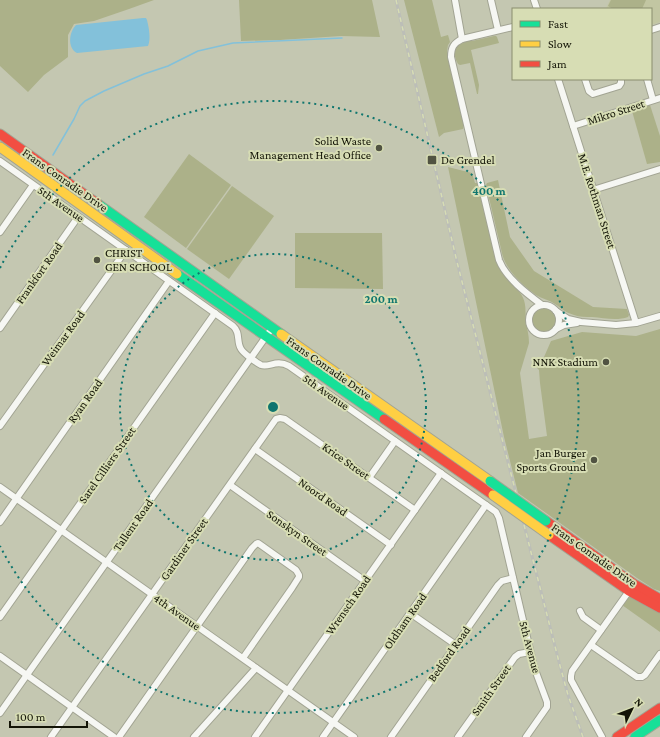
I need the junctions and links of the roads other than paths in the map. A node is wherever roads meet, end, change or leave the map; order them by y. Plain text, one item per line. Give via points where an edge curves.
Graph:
1 (455, 0) edge
2 (491, 0) edge
3 (512, 26) edge
4 (498, 30) junction
5 (462, 39) junction
6 (558, 80) edge
7 (585, 80) edge
8 (621, 80) edge
9 (647, 80) edge
10 (660, 98) edge
11 (653, 100) junction
12 (573, 126) junction
13 (0, 134) edge
14 (0, 147) edge
15 (0, 161) edge
16 (660, 169) edge
17 (34, 185) junction
18 (593, 190) junction
19 (78, 217) junction
20 (0, 232) edge
21 (126, 250) junction
22 (169, 281) junction
23 (542, 305) junction
24 (556, 310) junction
25 (215, 313) junction
26 (660, 316) edge
27 (580, 322) junction
28 (636, 323) junction
29 (0, 328) edge
30 (272, 328) junction
31 (556, 329) junction
32 (266, 337) junction
33 (252, 358) junction
34 (275, 420) joint
35 (0, 426) edge
36 (395, 441) junction
37 (255, 449) junction
38 (441, 473) junction
39 (369, 478) junction
40 (230, 485) junction
41 (0, 487) edge
42 (16, 498) junction
43 (486, 505) junction
44 (415, 510) junction
45 (0, 522) edge
46 (61, 530) junction
47 (391, 544) junction
48 (106, 562) junction
49 (513, 578) junction
50 (365, 581) junction
51 (629, 592) junction
52 (152, 594) junction
53 (660, 599) edge
54 (660, 608) edge
55 (580, 611) dead end
56 (410, 613) junction
57 (0, 617) edge
58 (197, 626) junction
59 (601, 630) junction
60 (456, 645) junction
61 (591, 645) junction
62 (530, 652) junction
63 (660, 654) edge
64 (0, 656) edge
65 (243, 658) junction
66 (256, 668) junction
67 (27, 676) junction
68 (288, 690) junction
69 (72, 707) junction
70 (660, 708) edge
71 (0, 713) edge
72 (660, 720) edge
73 (333, 722) junction
74 (51, 737) edge
75 (114, 737) edge
76 (119, 737) edge
77 (194, 737) edge
78 (255, 737) edge
79 (323, 737) edge
80 (354, 737) edge
81 (391, 737) edge
82 (458, 737) edge
83 (526, 737) edge
84 (602, 737) edge
85 (617, 737) edge
86 (635, 737) edge

1 - 5 street
2 - 4 street
3 - 4 street
4 - 5 street
5 - 23 street via 453,45 451,57 498,256 506,272 523,291
6 - 12 street, M.E. Rothman Street
7 - 8 street via 589,91 594,94 619,86
9 - 11 street
10 - 11 street, Mikro Street
11 - 12 street, Mikro Street
12 - 18 street, M.E. Rothman Street
13 - 30 main road, Frans Conradie Drive
14 - 32 main road, Frans Conradie Drive
15 - 17 street, 5th Avenue
16 - 18 street
17 - 19 street, 5th Avenue
17 - 20 street
18 - 28 street, M.E. Rothman Street
19 - 21 street, 5th Avenue
19 - 29 street, Frankfort Road
21 - 22 street, 5th Avenue
21 - 35 street, Weimar Road
22 - 25 street, 5th Avenue
22 - 42 street, Ryan Road
23 - 24 street
23 - 31 street via 537,306 531,313 531,327 541,335 550,334
24 - 27 street via 568,319
24 - 31 street via 559,320
25 - 33 street, 5th Avenue via 236,328 240,349
25 - 46 street, Sarel Cilliers Street
26 - 28 street
27 - 28 street via 616,325
27 - 31 street
30 - 32 street, Tallent Road
30 - 53 main road, Frans Conradie Drive, bridge via 634,584
32 - 33 street, Tallent Road
32 - 51 main road, Frans Conradie Drive, bridge
33 - 36 street, 5th Avenue via 263,365 279,362 286,364
33 - 48 street, Tallent Road
34 - 37 street, Gardiner Street
34 - 39 street, Krice Street via 285,419
36 - 38 street, 5th Avenue
36 - 39 street
37 - 40 street, Gardiner Street
37 - 47 street, Noord Road
38 - 43 street, 5th Avenue
38 - 44 street, Wrensch Road
39 - 44 street, Krice Street
40 - 50 street, Sonskyn Street
40 - 52 street, Gardiner Street
41 - 42 street, 4th Avenue
42 - 45 street, Ryan Road
42 - 46 street, 4th Avenue
43 - 49 street, 5th Avenue via 496,512 499,518
43 - 56 street, Oldham Road
44 - 47 street, Wrensch Road
46 - 48 street, 4th Avenue
46 - 57 street, Sarel Cilliers Street
47 - 50 street, Wrensch Road
48 - 52 street, 4th Avenue
48 - 67 street, Tallent Road
49 - 60 street, Bedford Road via 498,585
49 - 62 street, 5th Avenue
50 - 68 street, Wrensch Road
51 - 54 main road, Frans Conradie Drive
51 - 59 street
52 - 58 street, 4th Avenue
52 - 69 street, Gardiner Street
55 - 59 street via 583,617
56 - 60 street
56 - 73 street, Oldham Road
58 - 65 street, 4th Avenue
58 - 65 street via 256,544 260,544 296,570 299,575
58 - 76 street
59 - 61 street
60 - 81 street, Bedford Road
61 - 63 street via 639,678 645,675
61 - 84 street via 572,672 571,678
62 - 82 street, Smith Street via 515,657
62 - 83 street, 5th Avenue via 547,707
64 - 67 street
65 - 66 street, 4th Avenue
66 - 68 street, 4th Avenue
66 - 77 street
67 - 69 street
67 - 71 street, Tallent Road
68 - 73 street, 4th Avenue
68 - 78 street, Wrensch Road
69 - 74 street, Gardiner Street
69 - 75 street
70 - 85 main road
72 - 86 main road
73 - 79 street, Oldham Road
73 - 80 street, 4th Avenue

